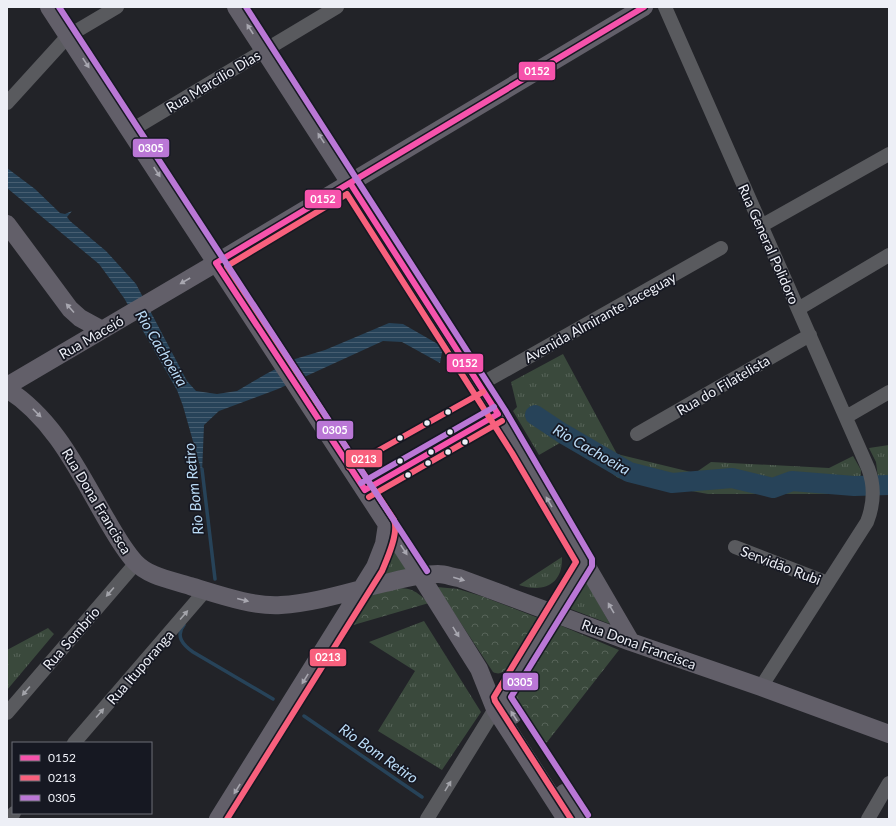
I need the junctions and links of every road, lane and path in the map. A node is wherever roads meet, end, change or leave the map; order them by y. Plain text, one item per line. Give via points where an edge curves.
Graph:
1 (49, 7) edge
2 (117, 7) edge
3 (236, 7) edge
4 (337, 7) edge
5 (644, 7) edge
6 (665, 7) edge
7 (68, 36) junction
8 (264, 51) junction
9 (7, 104) edge
10 (130, 131) junction
11 (889, 154) edge
12 (350, 183) junction
13 (7, 224) edge
14 (761, 226) junction
15 (721, 248) dead end
16 (889, 255) edge
17 (216, 263) junction
18 (798, 309) junction
19 (102, 330) junction
20 (810, 335) junction
21 (479, 385) junction
22 (7, 386) edge
23 (7, 389) edge
24 (889, 392) edge
25 (846, 417) junction
26 (637, 434) dead end
27 (387, 524) junction
28 (735, 547) dead end
29 (585, 562) junction
30 (136, 563) junction
31 (420, 575) junction
32 (828, 583) junction
33 (362, 589) junction
34 (205, 591) junction
35 (320, 599) junction
36 (554, 613) junction
37 (333, 634) junction
38 (631, 642) junction
39 (479, 669) junction
40 (761, 687) junction
41 (502, 698) junction
42 (7, 713) edge
43 (889, 734) edge
44 (75, 742) edge
45 (889, 783) edge
46 (218, 819) edge
47 (427, 819) edge
48 (566, 819) edge
49 (581, 819) edge
50 (868, 819) edge

1 - 7 main road
2 - 7 street
8 -> 3 main road
4 - 8 street, Rua Marcílio Dias
5 - 12 main road, Rua Maceió
6 - 14 street, Rua General Polidoro
7 - 9 street
7 -> 10 main road
8 - 10 street, Rua Marcílio Dias
12 -> 8 main road
10 -> 17 main road
11 - 14 street
12 - 17 main road, Rua Maceió
12 - 21 main road
19 -> 13 main road via 80,318 70,309
14 - 18 street, Rua General Polidoro
15 - 21 street, Avenida Almirante Jaceguay
16 - 18 street
17 -> 19 main road, Rua Maceió
17 - 27 main road
18 - 20 street, Rua General Polidoro
19 - 22 main road, Rua Maceió
20 - 25 street, Rua General Polidoro
20 - 26 street, Rua do Filatelista
29 -> 21 main road
23 -> 30 main road, Rua Dona Francisca via 39,414 63,444 123,547
24 - 25 street
25 - 32 street, Rua General Polidoro via 873,485 873,502 867,522
27 -> 31 main road
27 - 33 main road via 380,558
28 - 32 street, Servidão Rubi
29 - 36 main road
38 -> 29 main road
30 - 34 main road, Rua Dona Francisca via 154,574
30 -> 42 street, Rua Sombrio
31 - 33 main road, Rua Dona Francisca
31 -> 36 main road, Rua Dona Francisca via 440,574 459,578
31 -> 39 main road
32 - 40 street
33 - 35 main road, Rua Dona Francisca
33 - 37 main road
34 -> 35 main road, Rua Dona Francisca via 255,604 269,605
44 -> 34 street, Rua Ituporanga
35 - 37 main road via 332,612
36 - 38 main road, Rua Dona Francisca
36 - 41 main road
37 -> 46 main road
38 - 40 main road, Rua Dona Francisca
39 - 41 main road
39 - 41 main road via 494,682
40 - 43 main road, Rua Dona Francisca
47 -> 41 street
41 - 48 main road
49 -> 41 main road
45 - 50 street

